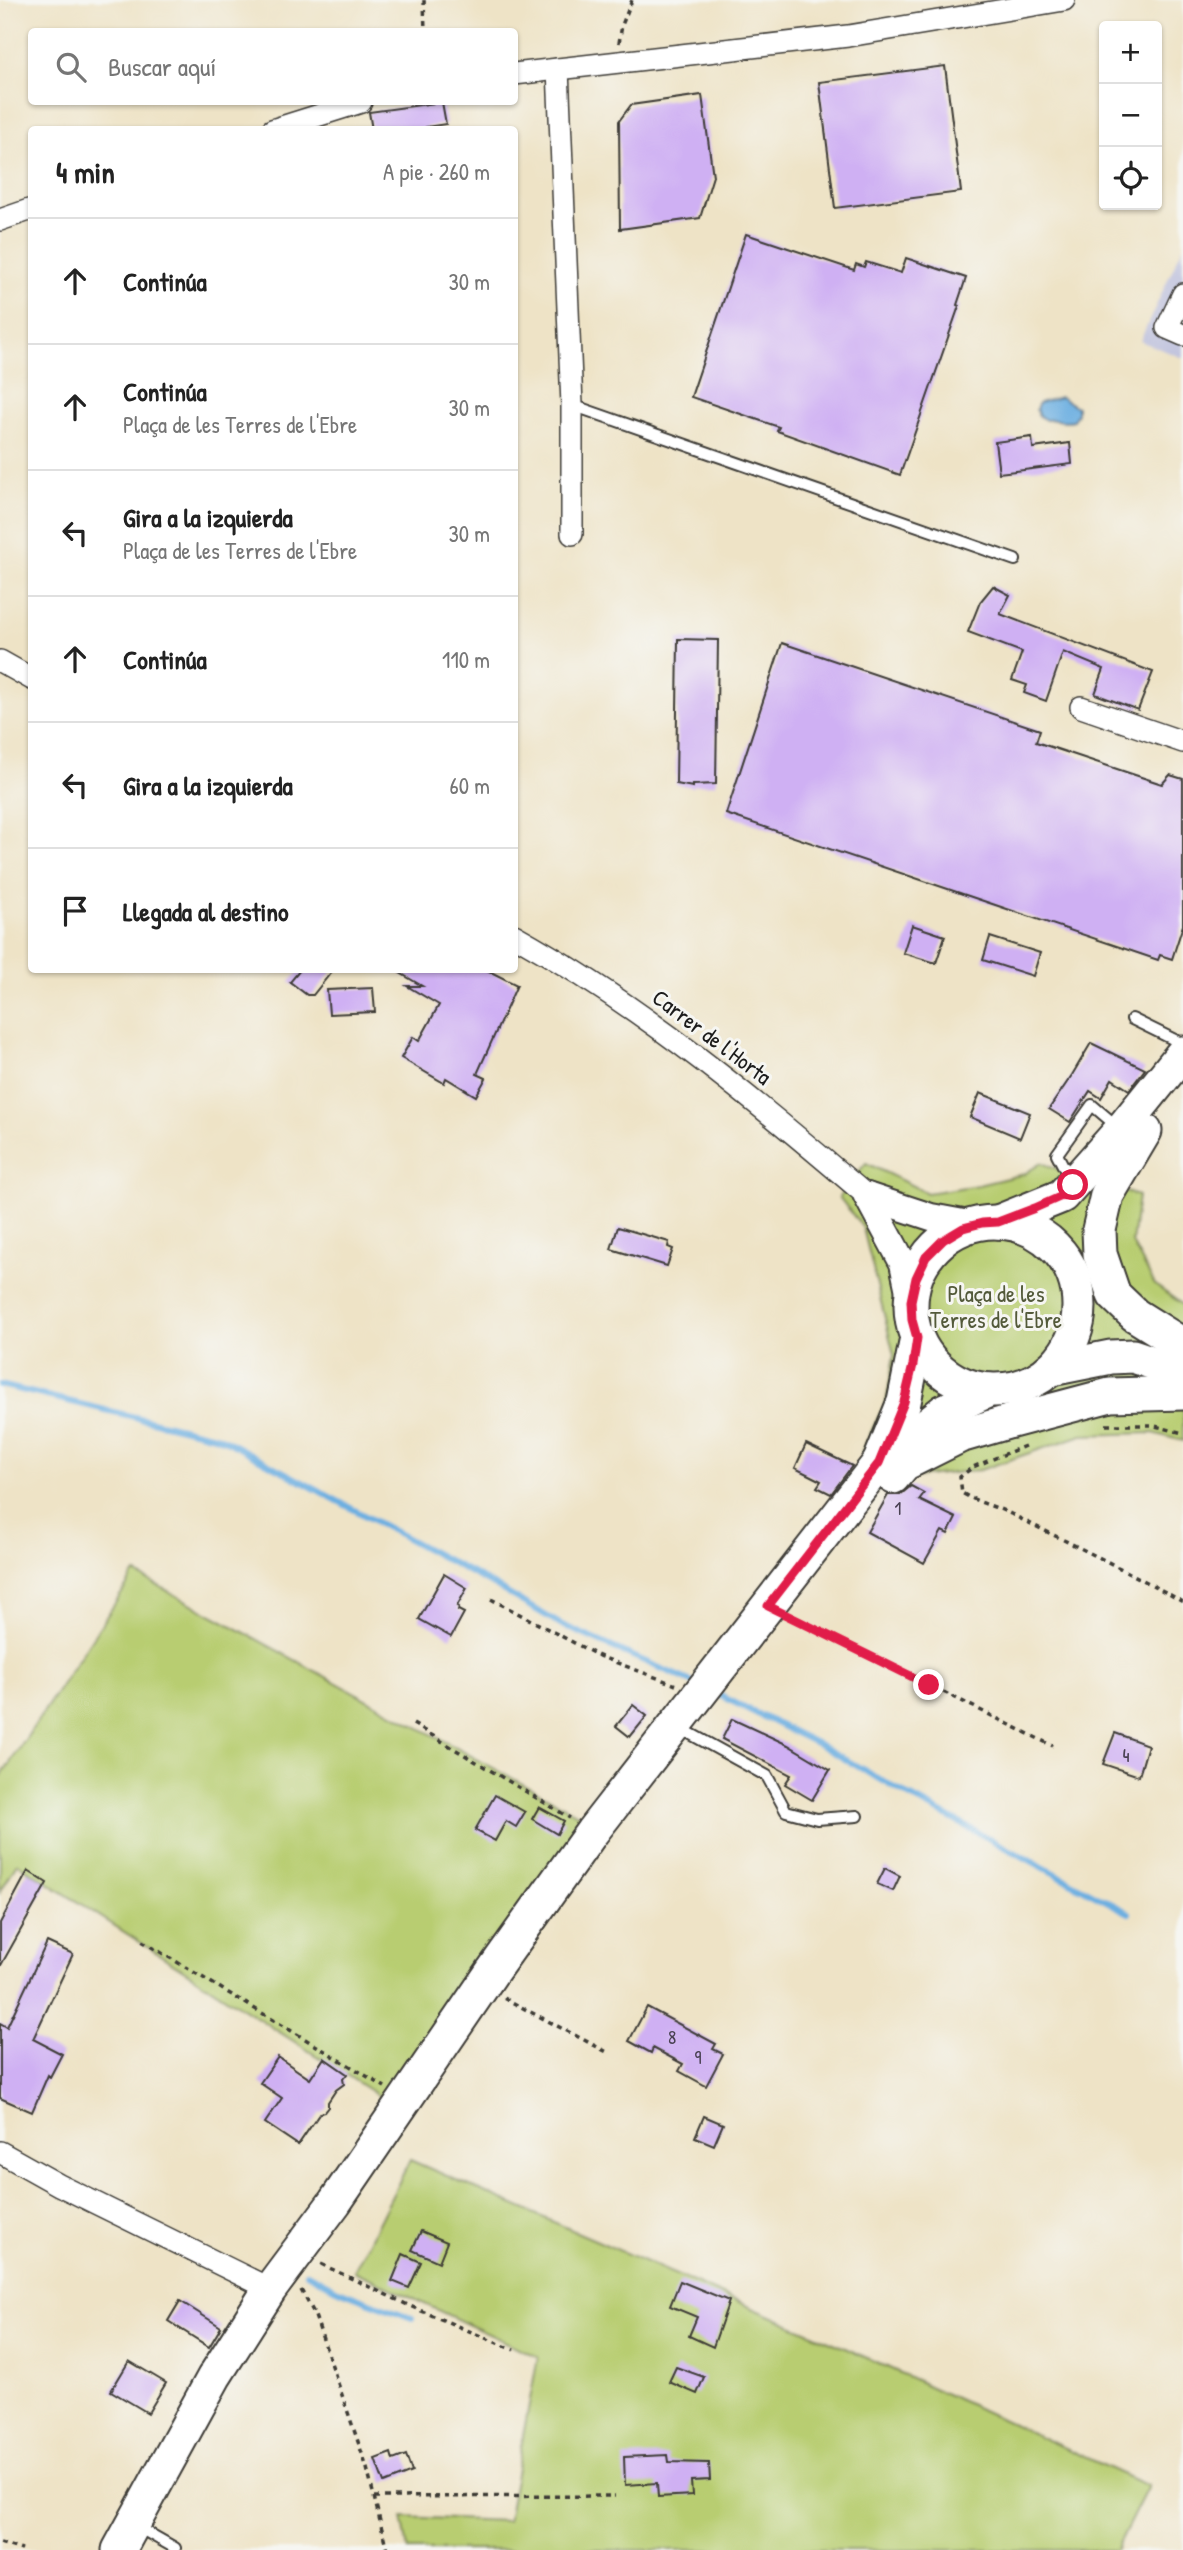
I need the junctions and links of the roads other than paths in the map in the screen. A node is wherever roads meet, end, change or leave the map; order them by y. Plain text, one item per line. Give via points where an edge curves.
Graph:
1 (1064, 0) edge
2 (558, 69) junction
3 (518, 74) edge
4 (351, 105) edge
5 (285, 126) edge
6 (28, 210) edge
7 (0, 220) edge
8 (1183, 294) edge
9 (1183, 335) edge
10 (572, 405) junction
11 (572, 534) dead end
12 (1015, 560) dead end
13 (0, 661) edge
14 (28, 677) edge
15 (1081, 707) dead end
16 (1183, 741) edge
17 (518, 937) edge
18 (1132, 1019) dead end
19 (1183, 1044) edge
20 (1183, 1053) edge
21 (1183, 1084) edge
22 (1133, 1130) junction
23 (867, 1196) junction
24 (986, 1223) junction
25 (1076, 1282) junction
26 (911, 1301) junction
27 (917, 1338) junction
28 (1183, 1345) edge
29 (1183, 1354) edge
30 (1051, 1369) junction
31 (1183, 1373) edge
32 (989, 1390) junction
33 (1183, 1392) edge
34 (879, 1463) junction
35 (776, 1596) junction
36 (665, 1734) junction
37 (857, 1816) dead end
38 (0, 2152) edge
39 (285, 2269) junction
40 (126, 2537) edge
41 (175, 2548) edge

1 - 2 street via 848,36
2 - 3 street
2 - 10 street
4 - 5 street
6 - 7 street
8 - 9 street via 1167,328
10 - 11 street
10 - 12 lane
13 - 14 street
15 - 16 street
17 - 23 street, Carrer de l'Horta via 611,994 684,1046
18 - 19 lane
20 - 22 main road
21 - 22 main road
22 - 24 main road via 1062,1196
22 - 25 main road via 1082,1222
22 - 28 main road via 1107,1195 1099,1230 1100,1254 1114,1295 1135,1315
23 - 24 street via 931,1217
23 - 26 street via 903,1263
24 - 25 main road via 1022,1226 1043,1237 1061,1253
24 - 26 main road via 952,1234 926,1257
25 - 29 main road via 1113,1325 1151,1345
25 - 30 main road via 1075,1333
26 - 27 main road
27 - 32 main road via 946,1374
27 - 34 main road via 904,1402
30 - 31 main road via 1133,1356
30 - 32 main road via 1022,1385
32 - 34 main road via 944,1411
33 - 35 main road via 1110,1395 950,1441 904,1464 825,1559
34 - 35 main road
35 - 36 main road
36 - 37 lane via 767,1776 786,1811 817,1819
36 - 39 main road via 561,1867
38 - 39 street via 59,2185
39 - 40 main road via 217,2363
40 - 41 lane

